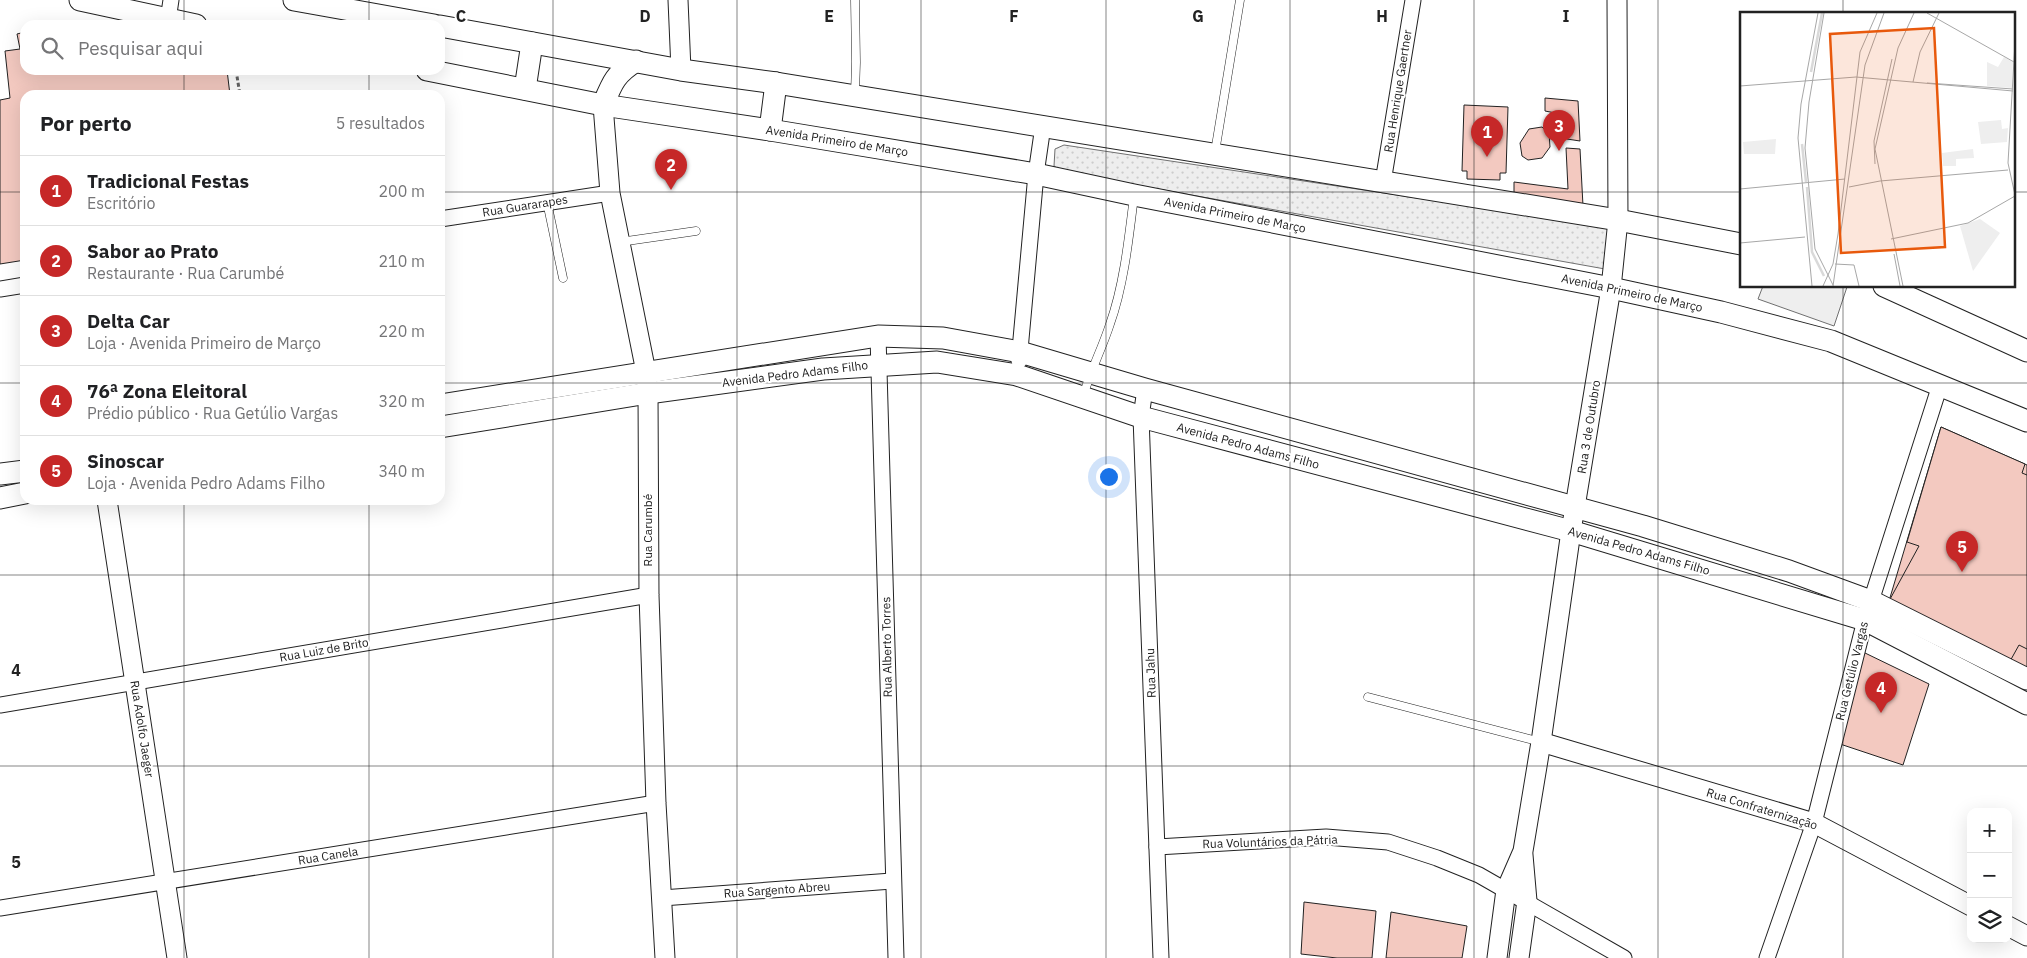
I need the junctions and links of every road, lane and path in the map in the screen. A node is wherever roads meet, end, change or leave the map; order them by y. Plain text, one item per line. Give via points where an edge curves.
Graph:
1 (80, 0) edge
2 (294, 0) edge
3 (678, 0) edge
4 (855, 0) edge
5 (1240, 0) edge
6 (1413, 0) edge
7 (1617, 0) edge
8 (169, 10) edge
9 (187, 20) edge
10 (406, 20) edge
11 (445, 27) edge
12 (532, 43) junction
13 (636, 61) junction
14 (681, 70) junction
15 (445, 73) edge
16 (237, 75) edge
17 (776, 83) junction
18 (525, 89) junction
19 (239, 90) edge
20 (855, 96) junction
21 (604, 105) junction
22 (1043, 126) junction
23 (770, 130) junction
24 (1215, 154) junction
25 (1036, 174) junction
26 (1383, 182) junction
27 (610, 193) junction
28 (1134, 195) junction
29 (547, 202) junction
30 (445, 218) edge
31 (1618, 220) junction
32 (696, 231) dead end
33 (620, 242) junction
34 (1740, 244) edge
35 (562, 278) dead end
36 (20, 286) edge
37 (1612, 288) junction
38 (1888, 288) edge
39 (0, 289) edge
40 (878, 336) junction
41 (2027, 351) edge
42 (1020, 352) junction
43 (880, 364) junction
44 (646, 372) junction
45 (1090, 372) junction
46 (1018, 375) junction
47 (1940, 386) junction
48 (1145, 389) junction
49 (648, 393) junction
50 (1083, 396) junction
51 (445, 404) edge
52 (1141, 417) junction
53 (2027, 421) edge
54 (445, 426) edge
55 (20, 472) edge
56 (0, 474) edge
57 (20, 495) edge
58 (0, 498) edge
59 (108, 505) edge
60 (1576, 507) junction
61 (1571, 531) junction
62 (648, 595) junction
63 (1868, 610) junction
64 (2027, 679) edge
65 (135, 682) junction
66 (1368, 697) dead end
67 (2027, 704) edge
68 (0, 705) edge
69 (1540, 742) junction
70 (656, 803) junction
71 (1814, 823) junction
72 (1157, 847) junction
73 (1523, 851) junction
74 (892, 881) junction
75 (166, 882) junction
76 (1506, 890) junction
77 (662, 898) junction
78 (1526, 901) junction
79 (1967, 904) edge
80 (0, 908) edge
81 (2012, 928) edge
82 (2027, 936) edge
83 (178, 958) edge
84 (665, 958) edge
85 (896, 958) edge
86 (1161, 958) edge
87 (1497, 958) edge
88 (1519, 958) edge
89 (1624, 958) edge
90 (1767, 958) edge

1 - 8 main road
2 - 10 main road
3 - 14 street
4 - 20 lane
5 - 24 lane
6 - 26 street, Rua Henrique Gaertner
7 - 31 street, Rua 3 de Outubro
8 - 9 main road
11 - 12 main road
12 - 13 main road
12 - 18 main road
13 - 14 main road
13 - 21 main road via 612,82
14 - 17 main road
15 - 18 main road, Avenida Primeiro de Março
16 - 19 path
17 - 20 main road
17 - 23 main road
18 - 21 main road, Avenida Primeiro de Março
20 - 22 main road
21 - 23 main road, Avenida Primeiro de Março
21 - 27 street, Rua Carumbé
22 - 24 main road
22 - 25 street
23 - 25 main road, Avenida Primeiro de Março
24 - 26 main road
25 - 28 main road, Avenida Primeiro de Março
25 - 42 street
26 - 31 main road
27 - 29 street, Rua Guararapes
27 - 33 street, Rua Carumbé
28 - 37 main road, Avenida Primeiro de Março
28 - 45 lane via 1128,251 1111,324
29 - 30 street, Rua Guararapes
29 - 35 lane
31 - 34 main road
31 - 37 street, Rua 3 de Outubro
32 - 33 lane
33 - 44 street, Rua Carumbé
36 - 39 street
37 - 47 main road, Avenida Primeiro de Março via 1832,341
37 - 60 street, Rua 3 de Outubro
38 - 41 main road
40 - 42 main road, Avenida Pedro Adams Filho via 943,338
40 - 43 street, Rua Alberto Torres
40 - 44 main road, Avenida Pedro Adams Filho
42 - 45 main road, Avenida Pedro Adams Filho
42 - 46 street
43 - 46 main road, Avenida Pedro Adams Filho via 937,362
43 - 49 main road, Avenida Pedro Adams Filho
43 - 74 street, Rua Alberto Torres
44 - 49 street, Rua Carumbé
44 - 51 main road, Avenida Pedro Adams Filho
45 - 48 main road, Avenida Pedro Adams Filho
45 - 50 lane
46 - 50 main road, Avenida Pedro Adams Filho
47 - 53 main road, Avenida Primeiro de Março
47 - 63 street, Rua Getúlio Vargas
48 - 52 street, Rua Jahu
48 - 60 main road, Avenida Pedro Adams Filho
49 - 54 main road, Avenida Pedro Adams Filho
49 - 62 street, Rua Carumbé
50 - 52 main road, Avenida Pedro Adams Filho
52 - 61 main road, Avenida Pedro Adams Filho
52 - 72 street, Rua Jahu
55 - 56 main road
57 - 58 main road
59 - 65 street, Rua Adolfo Jaeger
60 - 61 street, Rua 3 de Outubro
60 - 63 main road, Avenida Pedro Adams Filho via 1780,568
61 - 63 main road, Avenida Pedro Adams Filho
61 - 69 street, Rua 3 de Outubro
62 - 65 street, Rua Luiz de Brito
62 - 70 street, Rua Carumbé
63 - 64 main road, Avenida Pedro Adams Filho
63 - 67 main road, Avenida Pedro Adams Filho
63 - 71 street, Rua Getúlio Vargas
65 - 68 street, Rua Luiz de Brito
65 - 75 street, Rua Adolfo Jaeger
66 - 69 lane
69 - 71 street, Rua Confraternização
69 - 73 street, Rua 3 de Outubro
70 - 75 street, Rua Canela
70 - 77 street, Rua Carumbé
71 - 79 street, Rua Confraternização
71 - 90 street, Rua Getúlio Vargas
72 - 76 street, Rua Voluntários da Pátria via 1326,837 1388,842 1438,858
72 - 86 street, Rua Jahu
73 - 76 street, Rua 3 de Outubro
73 - 78 street, Rua 3 de Outubro
74 - 77 street, Rua Sargento Abreu
74 - 85 street, Rua Alberto Torres
75 - 80 street, Rua Canela
75 - 83 street, Rua Adolfo Jaeger
76 - 78 street, Rua Voluntários da Pátria
76 - 87 street, Rua 3 de Outubro
77 - 84 street, Rua Carumbé
78 - 88 street, Rua 3 de Outubro
78 - 89 street, Rua Voluntários da Pátria
81 - 82 street

